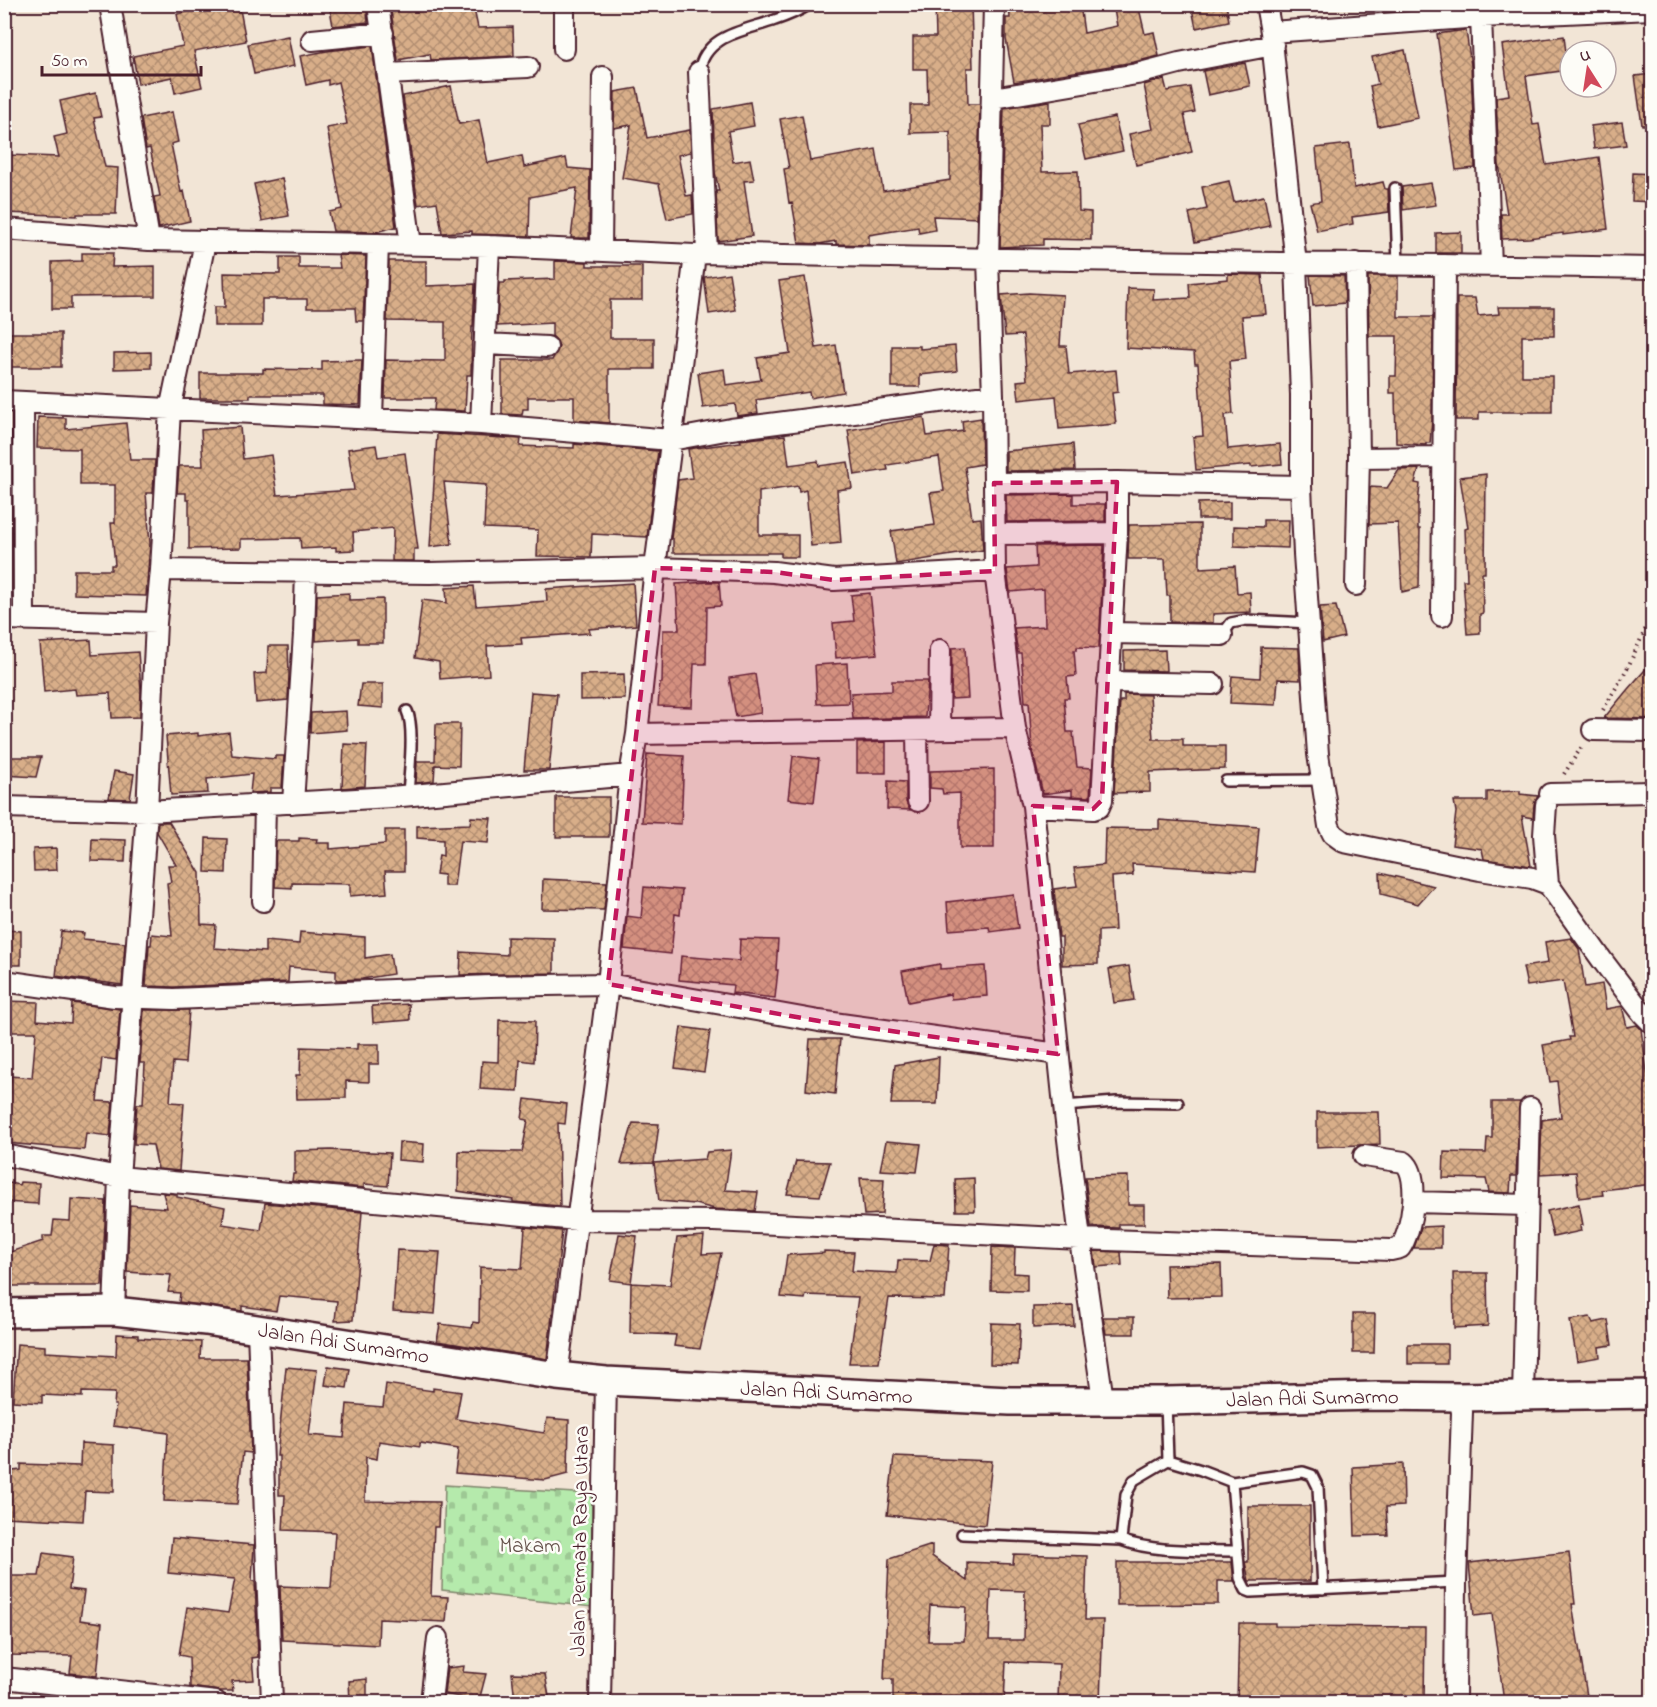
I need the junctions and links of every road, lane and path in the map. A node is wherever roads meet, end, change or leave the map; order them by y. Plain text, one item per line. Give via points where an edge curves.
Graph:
1 (110, 4) edge
2 (378, 4) edge
3 (564, 4) edge
4 (810, 4) edge
5 (994, 4) edge
6 (1266, 4) edge
7 (1564, 9) edge
8 (1653, 9) edge
9 (1481, 17) junction
10 (383, 33) junction
11 (1272, 38) junction
12 (312, 40) dead end
13 (564, 50) dead end
14 (528, 67) dead end
15 (699, 72) joint
16 (388, 74) junction
17 (603, 77) dead end
18 (993, 98) junction
19 (1395, 188) dead end
20 (4, 229) edge
21 (149, 240) junction
22 (206, 242) junction
23 (378, 244) junction
24 (411, 245) junction
25 (489, 246) junction
26 (601, 250) junction
27 (701, 254) junction
28 (988, 260) junction
29 (1356, 263) junction
30 (1296, 264) junction
31 (1398, 264) junction
32 (1445, 265) junction
33 (1491, 266) junction
34 (1653, 268) edge
35 (485, 344) junction
36 (547, 347) dead end
37 (993, 395) junction
38 (14, 402) edge
39 (170, 410) junction
40 (372, 418) junction
41 (481, 424) junction
42 (671, 440) junction
43 (1443, 457) junction
44 (1359, 458) junction
45 (1117, 482) junction
46 (994, 483) junction
47 (1301, 486) junction
48 (1117, 533) junction
49 (995, 534) junction
50 (655, 568) junction
51 (161, 570) junction
52 (995, 571) junction
53 (306, 572) junction
54 (1356, 585) dead end
55 (1442, 616) dead end
56 (14, 619) edge
57 (156, 622) junction
58 (1310, 623) junction
59 (1111, 633) junction
60 (1222, 635) joint
61 (940, 650) dead end
62 (1108, 682) junction
63 (1213, 684) dead end
64 (407, 711) dead end
65 (1015, 728) junction
66 (917, 729) junction
67 (939, 729) junction
68 (1593, 730) dead end
69 (1653, 731) edge
70 (637, 734) junction
71 (630, 774) junction
72 (1322, 780) junction
73 (1226, 781) dead end
74 (1653, 792) edge
75 (408, 795) junction
76 (918, 801) dead end
77 (293, 803) junction
78 (265, 804) junction
79 (1033, 806) junction
80 (4, 807) edge
81 (147, 811) junction
82 (1548, 884) junction
83 (263, 901) dead end
84 (4, 981) edge
85 (608, 984) junction
86 (131, 998) junction
87 (1653, 1023) edge
88 (1058, 1054) junction
89 (1178, 1103) dead end
90 (1064, 1106) junction
91 (1530, 1108) dead end
92 (4, 1155) edge
93 (1364, 1156) dead end
94 (119, 1177) junction
95 (1413, 1202) junction
96 (1528, 1205) junction
97 (577, 1220) junction
98 (1080, 1239) junction
99 (114, 1311) junction
100 (4, 1313) edge
101 (258, 1330) junction
102 (557, 1376) junction
103 (606, 1381) junction
104 (1653, 1394) edge
105 (1522, 1396) junction
106 (1103, 1400) junction
107 (1460, 1404) junction
108 (1167, 1409) junction
109 (1168, 1460) junction
110 (1232, 1482) junction
111 (962, 1534) dead end
112 (1121, 1540) junction
113 (1237, 1551) junction
114 (1456, 1582) junction
115 (1323, 1588) junction
116 (438, 1638) dead end
117 (4, 1678) edge
118 (216, 1702) edge
119 (272, 1702) edge
120 (431, 1702) edge
121 (600, 1702) edge
122 (1455, 1702) edge

1 - 21 street
2 - 10 street
3 - 13 street
4 - 15 lane via 732,33 706,51
5 - 18 street
6 - 11 street
7 - 8 street
7 - 9 street
9 - 11 street
9 - 33 street
10 - 12 street
10 - 16 street
11 - 18 street via 1137,74
11 - 30 street
14 - 16 street
15 - 27 street
16 - 24 street
17 - 26 street
18 - 28 street
19 - 31 lane
20 - 21 street
21 - 22 street
22 - 23 street
22 - 39 street
23 - 24 street
23 - 40 street
24 - 25 street
25 - 26 street
25 - 35 street
26 - 27 street
27 - 28 street
27 - 42 street
28 - 30 street
28 - 37 street
29 - 30 street
29 - 31 street
29 - 44 street
30 - 47 street
31 - 32 street
32 - 33 street
32 - 43 street
33 - 34 street
35 - 36 street
35 - 41 street
37 - 42 street
37 - 46 street
38 - 39 street
38 - 56 street
39 - 40 street
39 - 51 street
40 - 41 street
41 - 42 street
42 - 50 street
43 - 44 street
43 - 55 street
44 - 54 street
45 - 46 street
45 - 47 street
45 - 48 street
46 - 49 street
47 - 58 street
48 - 49 street
48 - 59 street
49 - 52 street
50 - 52 street via 774,572 834,580
50 - 53 street
50 - 70 street
51 - 53 street
51 - 57 street
52 - 65 street
53 - 77 street
56 - 57 street
57 - 81 street
58 - 60 lane via 1246,620 1231,623
58 - 72 street
59 - 60 street
59 - 62 street
61 - 67 street
62 - 63 street
62 - 79 street via 1099,807
64 - 75 lane
65 - 67 street
65 - 79 street
66 - 67 street
66 - 70 street
66 - 76 street
68 - 69 street
70 - 71 street
71 - 75 street
71 - 85 street
72 - 73 lane
72 - 82 street via 1329,826 1344,842
74 - 82 street via 1548,799 1544,834
75 - 77 street
77 - 78 street
78 - 81 street
78 - 83 street
79 - 88 street
80 - 81 street
81 - 86 street
82 - 87 street
84 - 86 street
85 - 86 street via 210,999
85 - 88 street via 819,1021
85 - 97 street
86 - 94 street
88 - 90 street
89 - 90 lane
90 - 98 street
91 - 96 street
92 - 94 street
93 - 95 street via 1392,1159 1409,1166
94 - 97 street
94 - 99 street
95 - 96 street
95 - 98 street via 1404,1243 1391,1250
96 - 105 street
97 - 98 street via 714,1221
97 - 102 street
98 - 106 street
99 - 100 main road, Jalan Adi Sumarmo
99 - 101 main road, Jalan Adi Sumarmo
101 - 102 main road, Jalan Adi Sumarmo
101 - 119 street
102 - 103 main road, Jalan Adi Sumarmo
103 - 106 main road, Jalan Adi Sumarmo via 1010,1401
103 - 121 street, Jalan Permata Raya Utara
104 - 105 main road, Jalan Adi Sumarmo
105 - 107 main road, Jalan Adi Sumarmo
106 - 108 main road, Jalan Adi Sumarmo
107 - 108 main road, Jalan Adi Sumarmo via 1376,1396
107 - 114 street
108 - 109 lane
109 - 110 lane
109 - 112 lane via 1134,1480 1126,1495
110 - 113 lane
110 - 115 lane via 1303,1472 1312,1475 1318,1487
111 - 112 lane
112 - 113 lane via 1156,1548
113 - 115 lane via 1246,1590
114 - 115 lane
114 - 122 street
116 - 120 street
117 - 118 street

